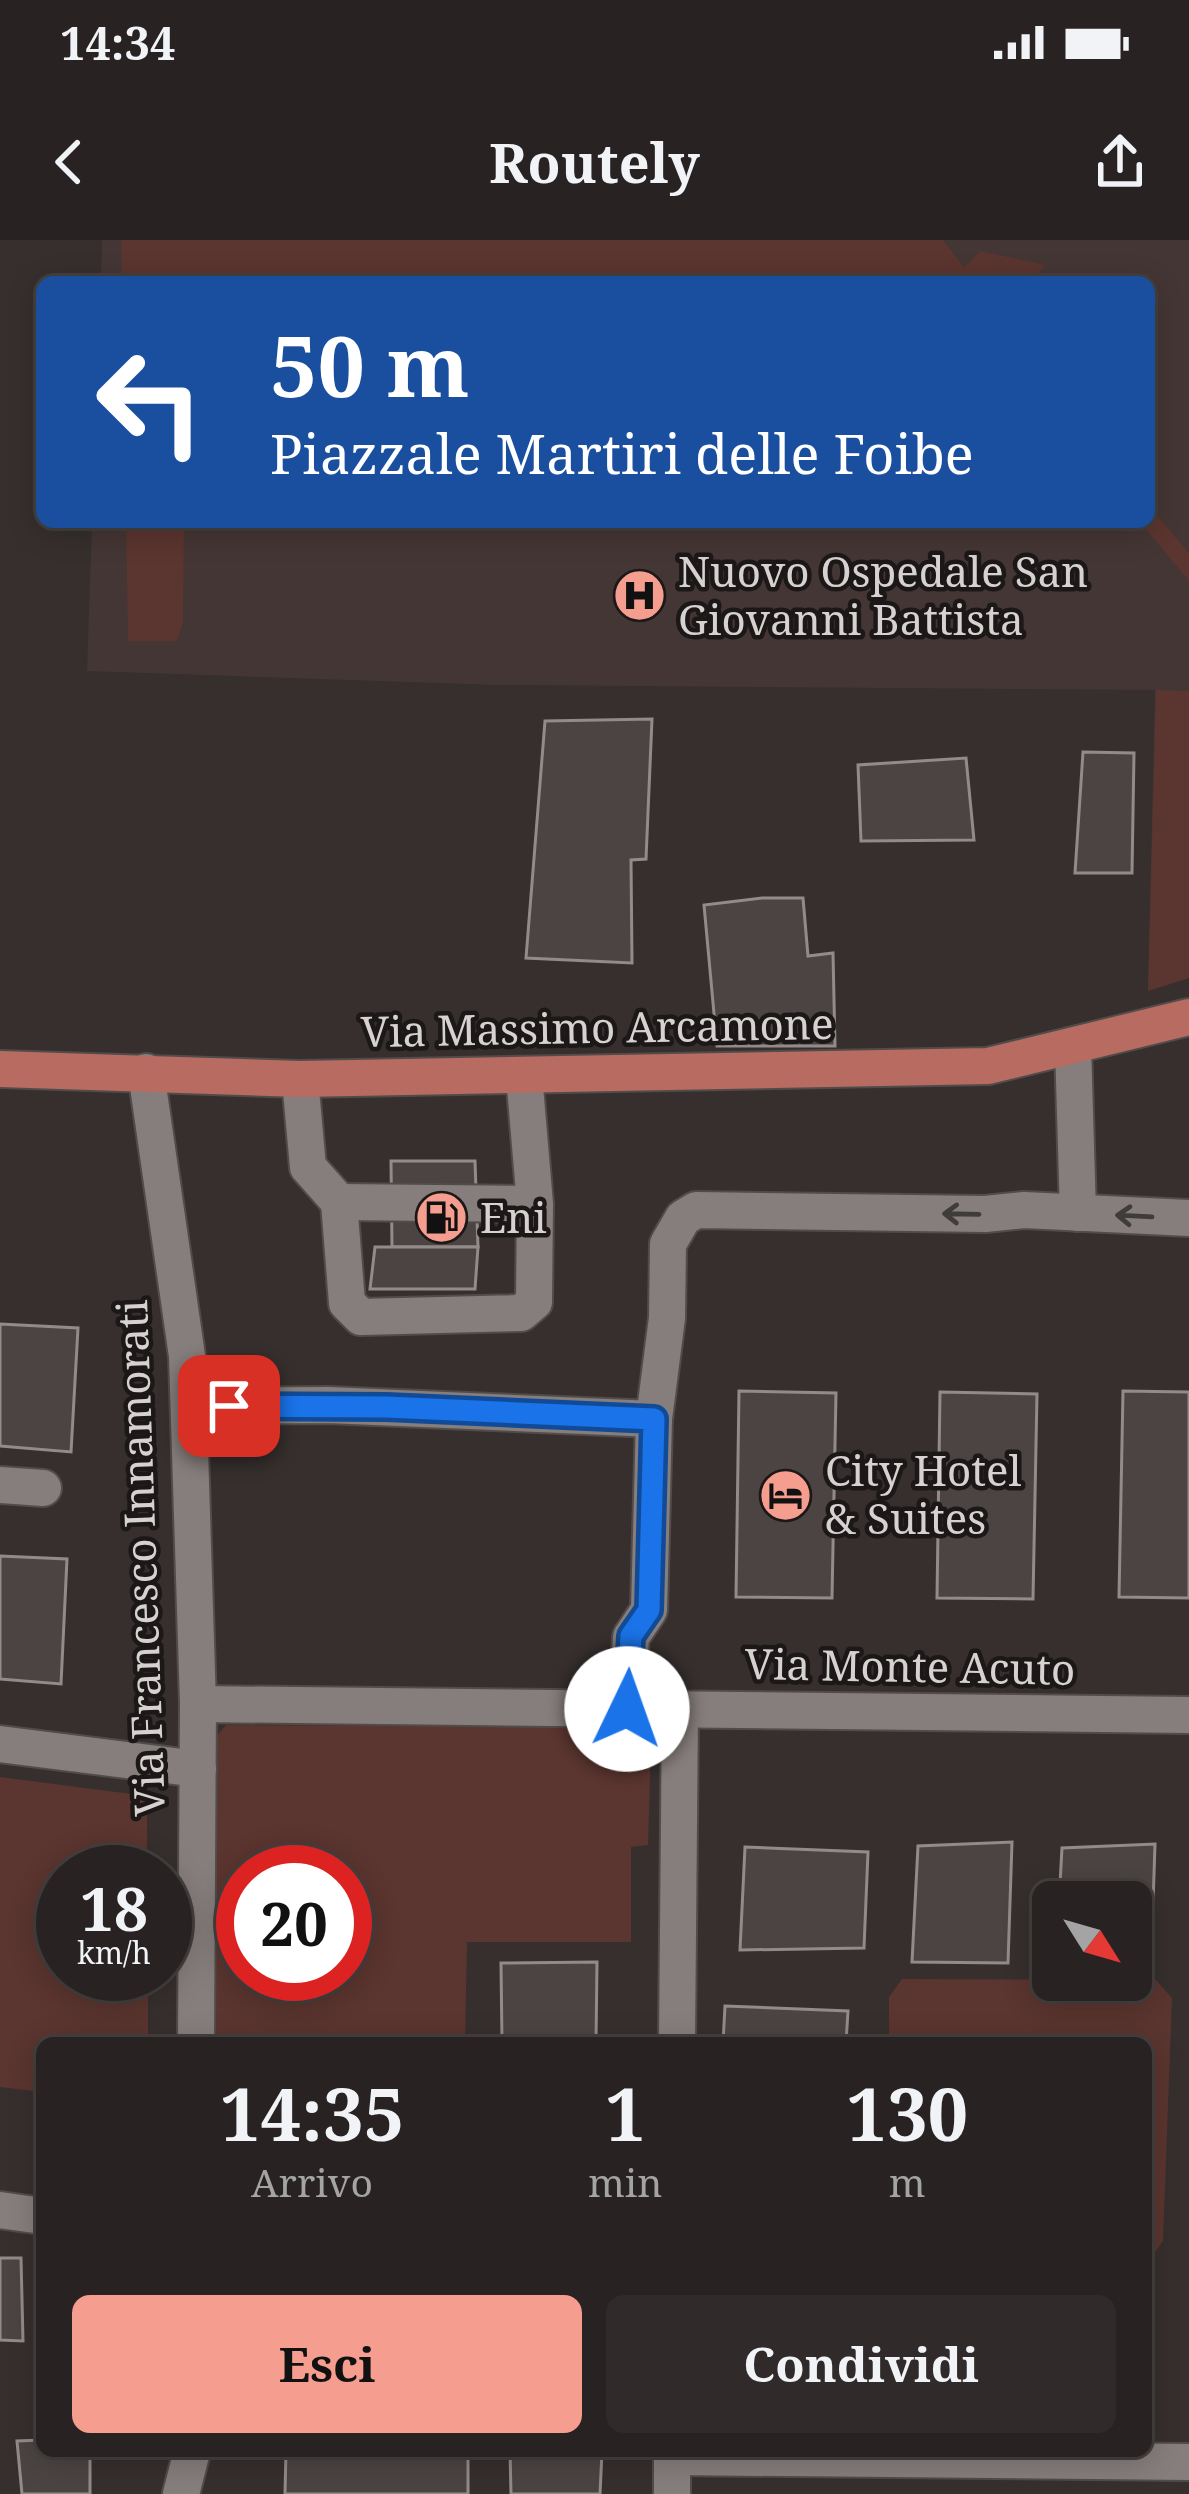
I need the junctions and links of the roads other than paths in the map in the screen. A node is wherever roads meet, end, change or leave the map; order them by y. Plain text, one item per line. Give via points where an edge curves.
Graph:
1 (1189, 1017) edge
2 (1073, 1046) junction
3 (0, 1069) edge
4 (146, 1072) junction
5 (524, 1075) junction
6 (300, 1078) junction
7 (339, 1202) junction
8 (535, 1204) junction
9 (1078, 1213) junction
10 (1189, 1218) edge
11 (189, 1406) junction
12 (654, 1419) junction
13 (0, 1485) edge
14 (43, 1488) dead end
15 (198, 1704) junction
16 (627, 1709) junction
17 (680, 1709) junction
18 (1189, 1715) edge
19 (0, 1744) edge
20 (198, 1769) junction
21 (196, 2037) edge
22 (677, 2037) edge
23 (0, 2210) edge
24 (36, 2215) edge
25 (190, 2457) edge
26 (1189, 2462) edge
27 (672, 2467) edge
28 (993, 2477) edge
29 (181, 2494) edge

1 - 2 main road, Via Massimo Arcamone
2 - 5 main road, Via Massimo Arcamone via 988,1066
2 - 9 street
3 - 4 main road, Via Massimo Arcamone
4 - 6 main road, Via Massimo Arcamone
4 - 11 street, Via Francesco Innamorati
5 - 6 main road, Via Massimo Arcamone
5 - 8 street
6 - 7 street via 308,1167
7 - 8 street
7 - 8 street via 347,1303 361,1317 520,1312 534,1302
10 -> 9 street
9 -> 12 street via 696,1210 668,1244
11 - 12 street
11 - 15 street, Via Francesco Innamorati
12 - 16 street via 649,1610 631,1636
13 - 14 street
15 - 16 street, Via Monte Acuto
15 - 20 street, Via Francesco Innamorati
16 - 17 street, Via Monte Acuto
17 - 18 street, Via Monte Acuto
17 - 22 street
19 - 20 street
20 - 21 street, Via Francesco Innamorati
23 - 24 street
25 - 29 street
26 - 28 street
27 - 28 street

